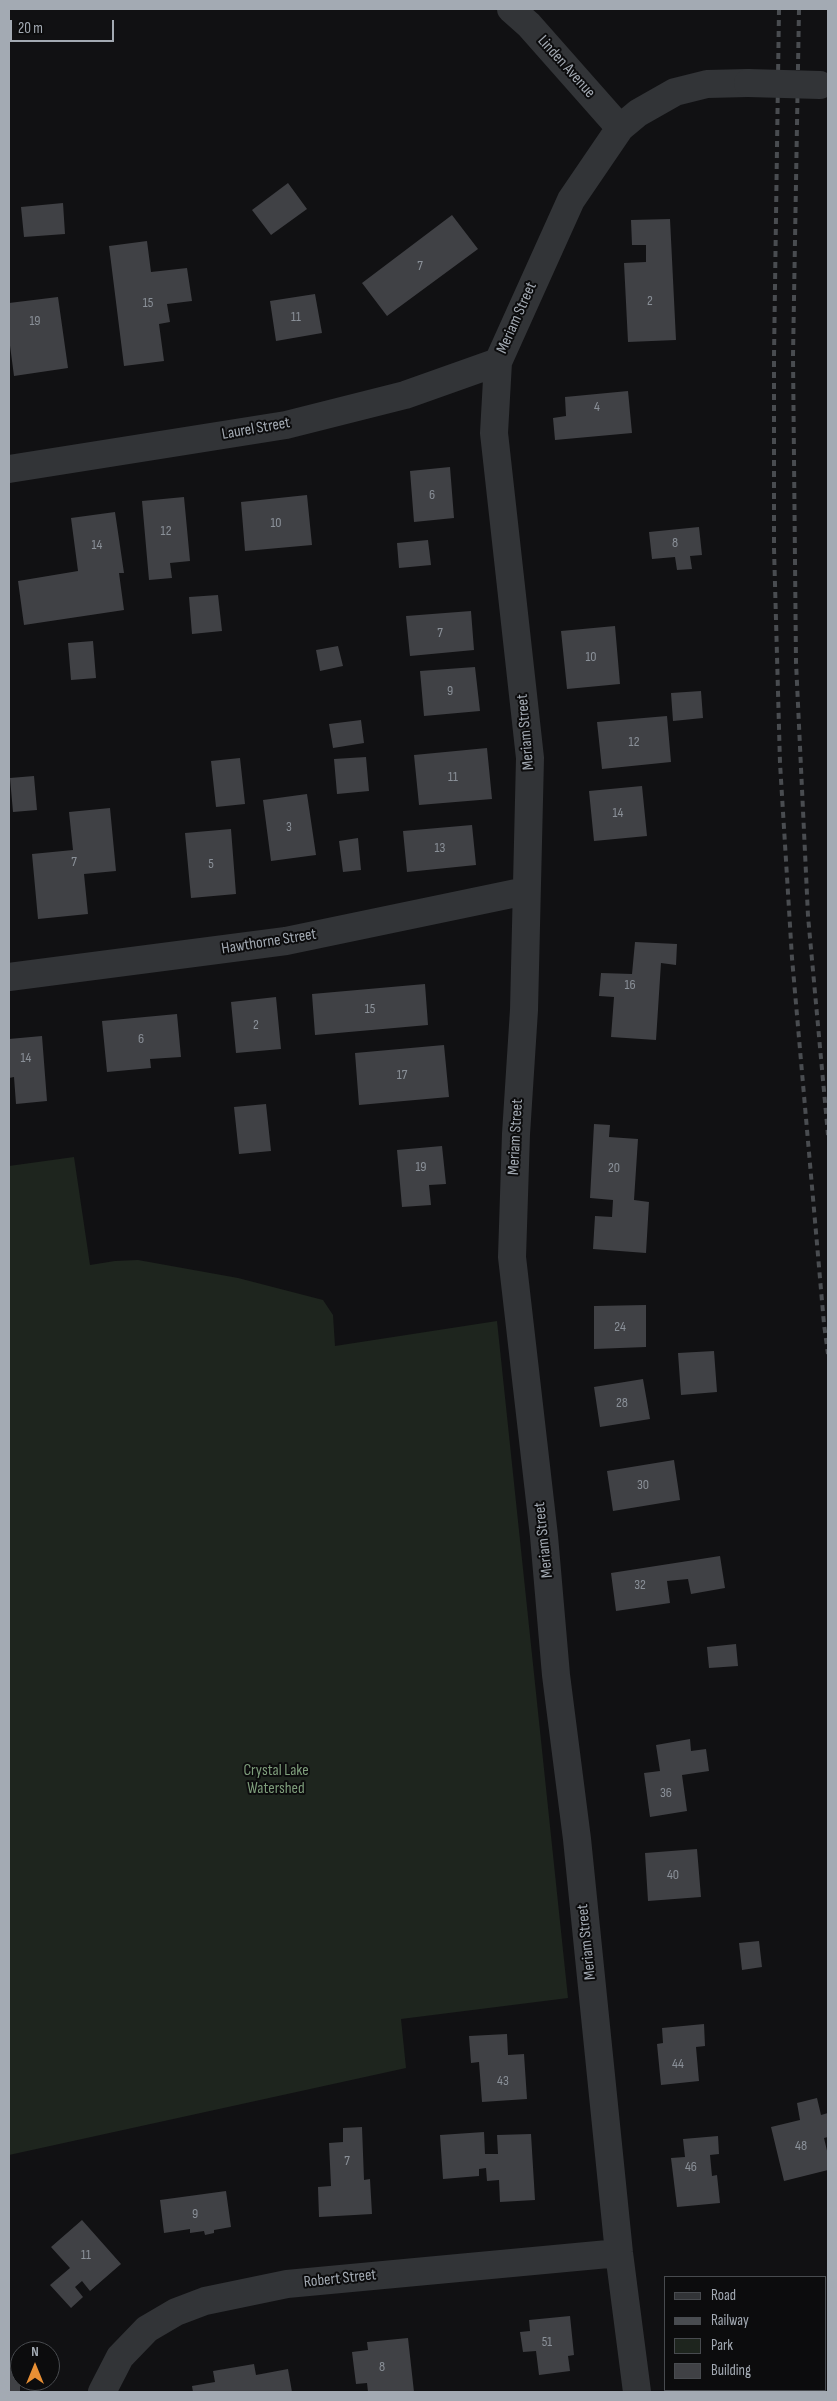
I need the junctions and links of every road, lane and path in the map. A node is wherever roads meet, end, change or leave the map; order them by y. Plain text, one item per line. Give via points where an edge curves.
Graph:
1 (511, 9) edge
2 (824, 85) edge
3 (620, 128) junction
4 (498, 362) junction
5 (9, 469) edge
6 (526, 891) junction
7 (9, 977) edge
8 (619, 2253) junction
9 (102, 2392) edge
10 (637, 2392) edge

1 - 3 street, Linden Avenue
2 - 3 street, Meriam Street, bridge via 708,84 676,92 638,113
3 - 4 street, Meriam Street via 571,200
4 - 5 street, Laurel Street via 405,394 286,425
4 - 6 street, Meriam Street via 494,433 530,758
6 - 7 street, Hawthorne Street via 286,941
6 - 8 street, Meriam Street via 524,1010 512,1258
8 - 9 street, Robert Street via 296,2283 205,2301 176,2312 147,2329 120,2357
8 - 10 street, Meriam Street

